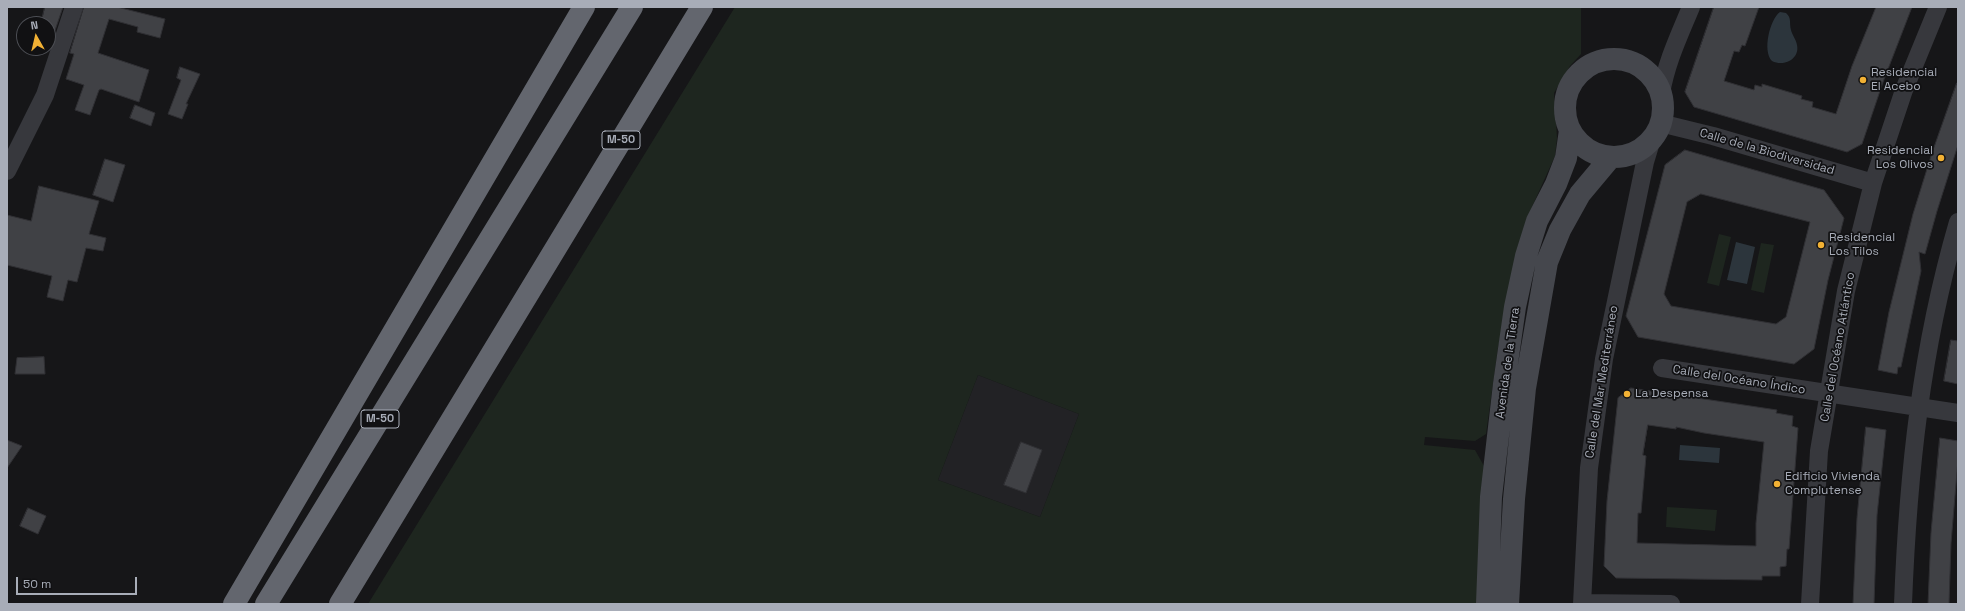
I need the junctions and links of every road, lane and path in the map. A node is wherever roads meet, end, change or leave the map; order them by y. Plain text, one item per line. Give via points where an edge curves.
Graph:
1 (74, 7) edge
2 (584, 7) edge
3 (632, 7) edge
4 (702, 7) edge
5 (1691, 7) edge
6 (1938, 7) edge
7 (1661, 94) junction
8 (1570, 130) junction
9 (1656, 131) junction
10 (1611, 157) junction
11 (7, 172) edge
12 (1873, 183) junction
13 (1958, 222) edge
14 (1662, 368) dead end
15 (1828, 394) junction
16 (1918, 407) junction
17 (1958, 413) edge
18 (1582, 603) edge
19 (234, 604) edge
20 (266, 604) edge
21 (340, 604) edge
22 (1487, 604) edge
23 (1508, 604) edge
24 (1671, 604) edge
25 (1810, 604) edge
26 (1903, 604) edge

1 - 11 street via 45,95
2 - 19 highway
3 - 20 highway, M-50
4 - 21 highway, M-50
5 - 7 street via 1664,72
6 - 12 street, Calle del Océano Atlántico via 1904,90
7 - 8 street via 1654,80 1644,69 1631,62 1614,59 1598,62 1583,70 1574,79 1568,91 1565,104
7 - 9 street via 1663,108
8 - 10 street via 1587,149
8 - 22 street, Avenida de la Tierra via 1566,158 1537,221 1526,256 1515,307 1491,496
9 - 10 street via 1640,149 1626,155
9 - 12 street, Calle de la Biodiversidad via 1713,136
9 - 18 street, Calle del Mar Mediterráneo via 1645,162 1606,344 1589,468
10 - 23 street, Avenida de la Tierra via 1580,194 1560,230 1547,262 1523,404
12 - 15 street, Calle del Océano Atlántico via 1846,291
13 - 16 street via 1931,326
14 - 15 street, Calle del Océano Índico
15 - 16 street, Calle del Océano Índico
15 - 25 street, Calle del Océano Atlántico via 1819,451
16 - 17 street, Calle del Océano Índico
16 - 26 street via 1909,484
18 - 24 street

